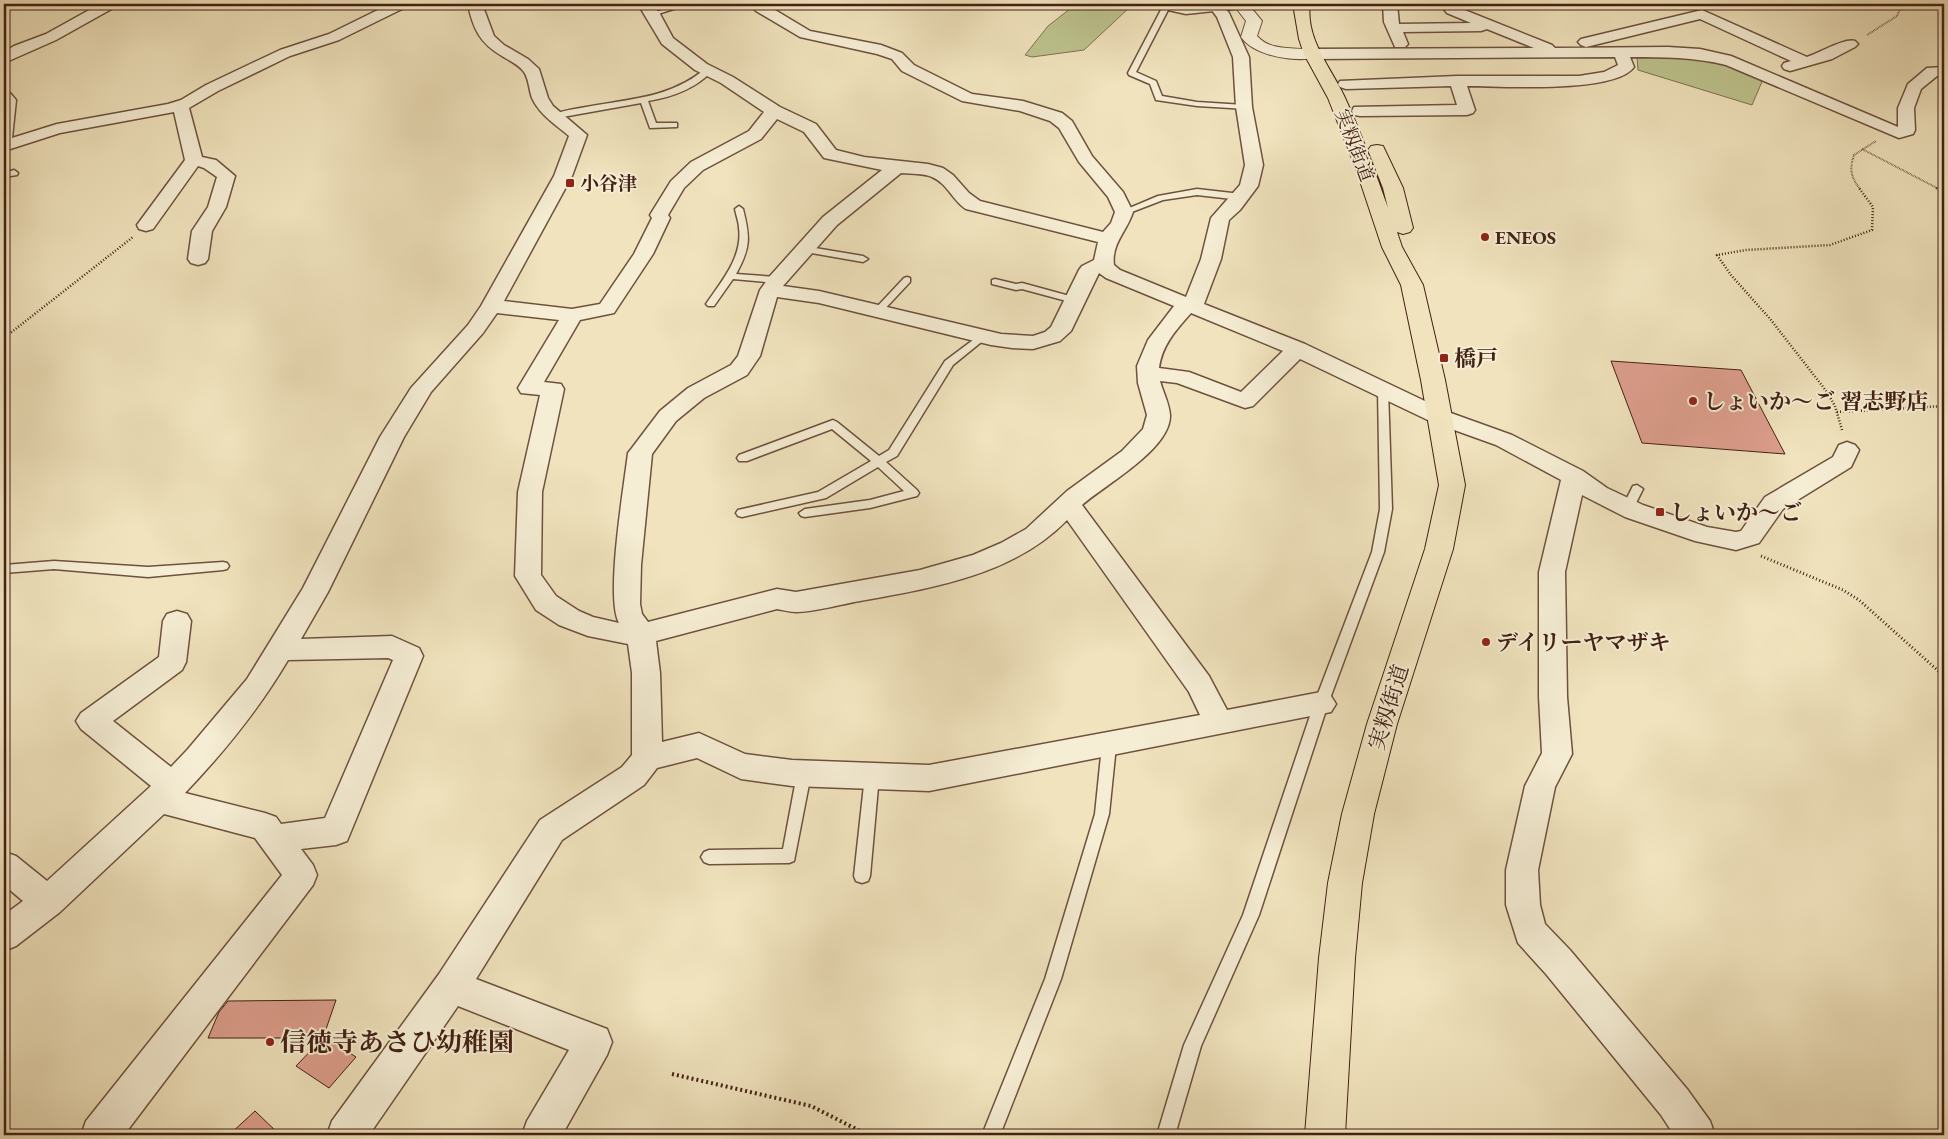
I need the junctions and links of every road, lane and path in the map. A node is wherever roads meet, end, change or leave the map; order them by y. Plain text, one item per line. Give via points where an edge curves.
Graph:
1 (110, 4) edge
2 (401, 4) edge
3 (475, 4) edge
4 (686, 4) edge
5 (757, 4) edge
6 (1153, 4) edge
7 (1240, 4) edge
8 (1303, 4) edge
9 (1390, 4) edge
10 (1446, 4) edge
11 (1902, 4) edge
12 (1165, 8) junction
13 (649, 9) edge
14 (1218, 9) junction
15 (1318, 14) dead end
16 (1494, 27) junction
17 (1393, 28) junction
18 (1850, 44) joint
19 (11, 50) edge
20 (1621, 52) junction
21 (1566, 53) junction
22 (1321, 54) junction
23 (1404, 54) junction
24 (4, 58) edge
25 (1806, 62) junction
26 (708, 71) junction
27 (1944, 72) edge
28 (1762, 74) junction
29 (1457, 81) junction
30 (1346, 84) junction
31 (4, 96) edge
32 (644, 100) junction
33 (180, 105) junction
34 (1244, 107) junction
35 (774, 112) junction
36 (1360, 112) junction
37 (557, 116) junction
38 (674, 125) dead end
39 (1899, 133) junction
40 (4, 137) edge
41 (4, 146) edge
42 (1862, 149) junction
43 (194, 160) junction
44 (897, 167) junction
45 (14, 173) dead end
46 (4, 174) edge
47 (1944, 192) edge
48 (1241, 197) junction
49 (739, 209) dead end
50 (1124, 212) junction
51 (146, 225) joint
52 (1108, 239) junction
53 (803, 249) junction
54 (198, 259) dead end
55 (863, 259) dead end
56 (1103, 263) junction
57 (730, 276) junction
58 (907, 280) dead end
59 (995, 282) dead end
60 (774, 285) junction
61 (1412, 285) junction
62 (1074, 300) junction
63 (711, 304) dead end
64 (1190, 305) junction
65 (491, 306) junction
66 (878, 311) junction
67 (572, 315) junction
68 (981, 337) junction
69 (4, 338) edge
70 (1297, 349) junction
71 (1148, 373) junction
72 (1384, 390) junction
73 (1944, 406) edge
74 (1837, 412) junction
75 (1440, 417) junction
76 (1847, 450) joint
77 (743, 458) dead end
78 (879, 461) junction
79 (1574, 477) junction
80 (1069, 504) junction
81 (742, 513) dead end
82 (805, 513) dead end
83 (1736, 541) junction
84 (223, 566) dead end
85 (4, 569) edge
86 (177, 621) dead end
87 (641, 634) junction
88 (280, 650) junction
89 (1944, 676) edge
90 (1321, 704) junction
91 (1219, 722) junction
92 (1109, 746) junction
93 (647, 758) junction
94 (804, 774) junction
95 (872, 776) junction
96 (165, 792) junction
97 (274, 839) junction
98 (709, 857) dead end
99 (4, 866) edge
100 (862, 876) dead end
101 (48, 901) junction
102 (4, 935) edge
103 (450, 986) junction
104 (672, 1074) dead end
105 (100, 1135) edge
106 (346, 1135) edge
107 (541, 1135) edge
108 (868, 1135) edge
109 (991, 1135) edge
110 (1166, 1135) edge
111 (1326, 1135) edge
112 (1696, 1135) edge

1 - 19 street via 51,37
2 - 33 street via 334,37 286,53
3 - 37 street via 487,38 523,62 532,72 540,98
4 - 13 lane
5 - 50 street via 805,34 896,56 908,68 968,98 1023,106 1056,117 1066,125 1085,158 1117,196
6 - 12 lane
7 - 14 lane
7 - 22 street via 1254,21 1249,36 1256,44 1279,51
8 - 22 main road, 実籾街道 via 1306,39
9 - 17 street
10 - 16 street via 1452,10
11 - 18 path via 1898,16
12 - 14 lane via 1186,12
12 - 34 lane via 1132,72 1153,83 1159,98
13 - 26 street via 667,42
14 - 34 street via 1241,57
15 - 22 main road, 実籾街道
16 - 17 street
16 - 21 street
17 - 23 street
18 - 25 street
19 - 24 street
20 - 21 street
20 - 28 street via 1700,54 1731,61
20 - 29 street via 1626,67 1608,76 1579,81
21 - 23 street
21 - 25 street via 1574,45 1702,14
22 - 23 street
22 - 30 main road, 実籾街道
22 - 61 main road, 実籾街道 via 1392,247
25 - 28 street
26 - 32 lane via 684,87
26 - 35 street
27 - 39 street via 1933,71 1914,87 1906,108 1907,130
28 - 39 street
29 - 30 street
29 - 36 street via 1467,110
30 - 36 main road, 実籾街道
31 - 40 street via 8,100
32 - 37 lane
32 - 38 lane via 652,126
33 - 41 street via 57,128
33 - 43 street
34 - 48 street via 1254,165 1251,182
35 - 44 street via 810,128 830,154
35 - 67 street via 755,135 697,166 677,185 649,244 607,309
36 - 61 main road, 実籾街道 via 1392,188 1414,269
37 - 65 street via 578,135 563,176
39 - 42 path
42 - 47 path
42 - 74 path via 1854,155 1851,177 1873,207 1872,230 1830,245 1717,254 1827,392
43 - 51 street
43 - 54 street via 210,164 226,176 217,207 202,231
44 - 52 street via 935,171 946,176 956,192 973,205
44 - 53 street via 830,221
45 - 46 lane
48 - 50 lane via 1197,192 1161,198
48 - 64 street via 1220,218 1211,259
49 - 57 lane via 744,229 742,250
50 - 52 street via 1120,224
51 - 69 path via 122,248
52 - 56 street
53 - 55 lane
53 - 60 street
56 - 62 street via 1089,270
56 - 64 street via 1113,274
57 - 60 lane
57 - 63 lane
58 - 66 lane
59 - 62 lane
60 - 66 street
60 - 87 street via 749,356 739,370 696,393 668,416 640,452 627,604
61 - 75 main road, 実籾街道
62 - 68 street via 1060,331 1046,340 1000,341
64 - 70 street
64 - 71 street via 1159,338 1151,354
65 - 67 street
65 - 88 street via 476,329 422,388 397,429 315,592
66 - 68 street
67 - 87 street via 529,388 552,390 530,492 528,576 546,603 569,618 619,634
68 - 78 lane via 949,363 893,453
70 - 71 street via 1245,401 1181,377
70 - 72 street
71 - 80 street via 1160,420 1154,431 1141,448
72 - 75 street
72 - 90 lane via 1386,509 1378,552
73 - 74 path
74 - 76 path
75 - 79 street via 1504,440
75 - 111 main road, 実籾街道 via 1452,485 1449,507 1439,549 1382,724 1358,814 1344,884
76 - 83 street via 1843,461 1774,503 1750,537
77 - 78 lane via 833,424
78 - 81 lane via 822,495
78 - 82 lane via 913,493 870,504
79 - 83 street via 1598,494 1632,498 1704,535
79 - 112 street via 1552,572 1557,754 1540,786 1522,870 1524,905 1530,932 1674,1102
80 - 87 street via 1036,535 1002,555 936,576 796,602 777,598
80 - 91 street via 1200,684
83 - 89 path via 1751,552 1843,590 1859,600
84 - 85 lane via 176,572 54,565
86 - 96 street via 172,662 91,721
87 - 93 street via 646,673
88 - 96 street via 257,687 226,726
88 - 97 street via 392,646 410,656 336,831
90 - 91 street
90 - 110 lane via 1252,915 1193,1045
91 - 92 street
92 - 95 street via 929,778
92 - 109 lane via 1102,814 1052,978
93 - 94 street via 699,745 740,766
93 - 103 street via 632,776 551,830
94 - 95 street
94 - 98 lane via 788,856
95 - 100 lane
96 - 97 street via 265,827
96 - 101 street
97 - 105 street via 301,875
99 - 101 street
101 - 102 street
103 - 106 street
103 - 107 street via 594,1042
104 - 108 path via 811,1106

